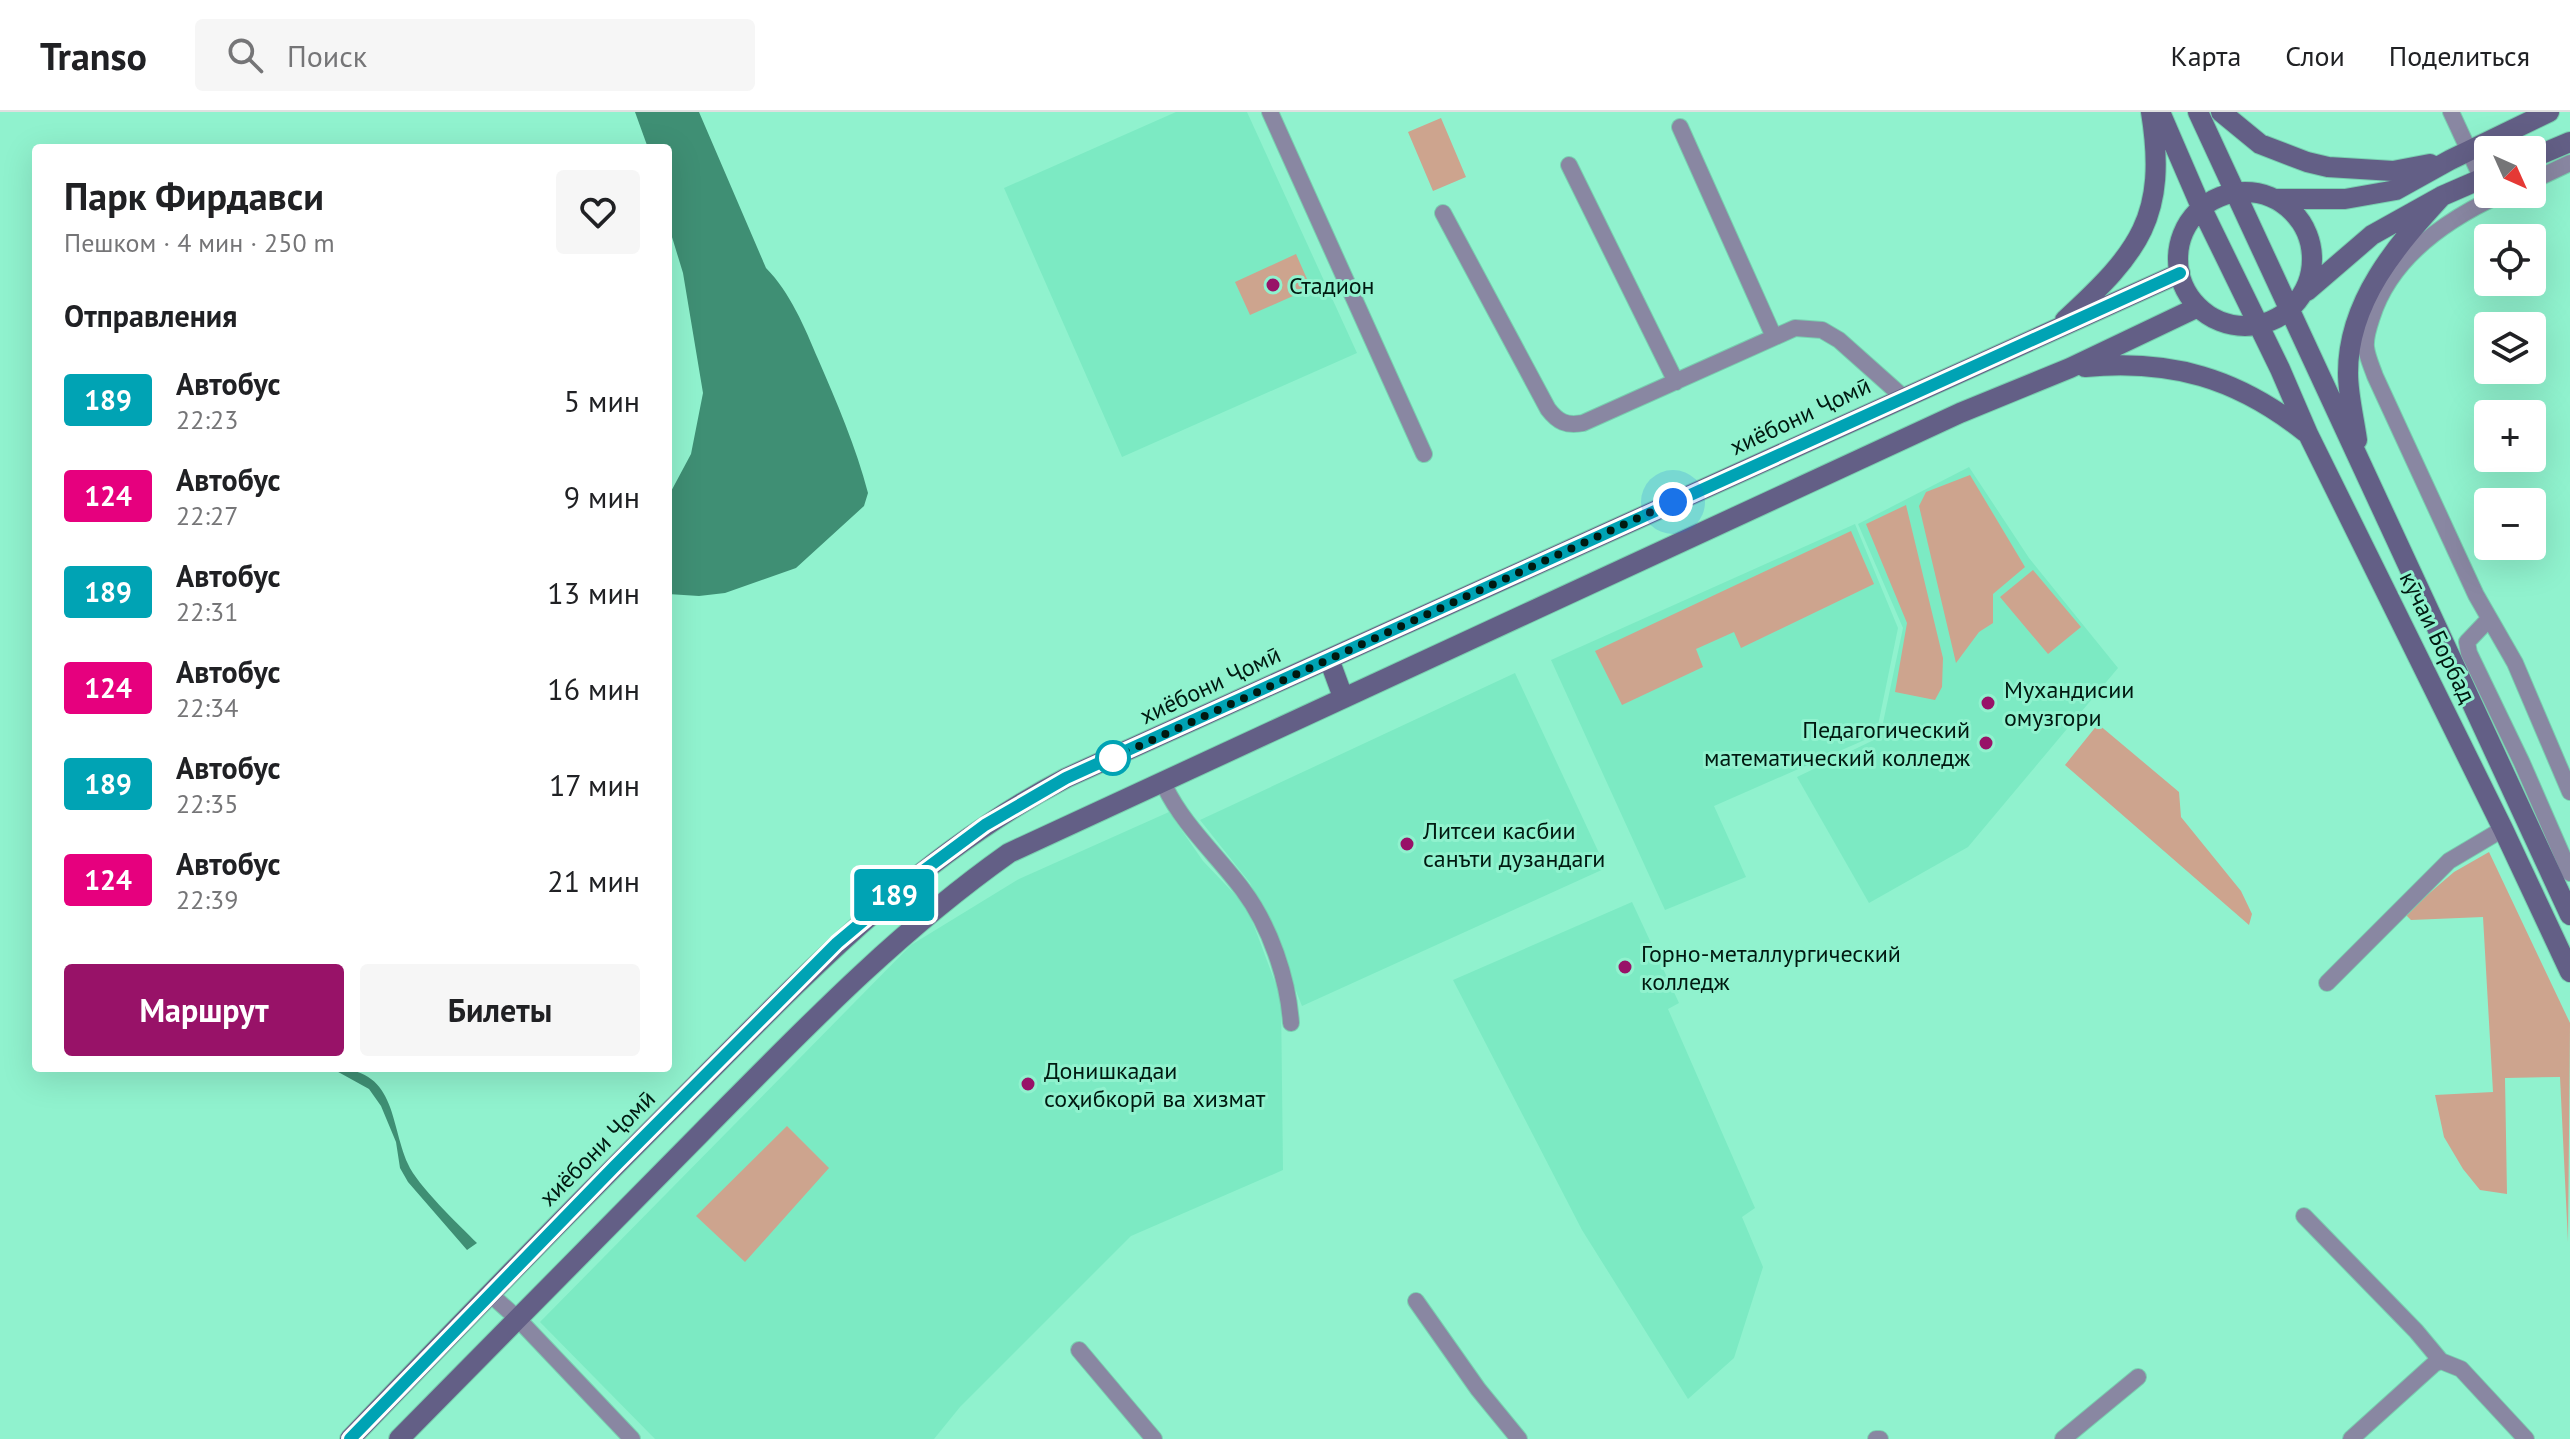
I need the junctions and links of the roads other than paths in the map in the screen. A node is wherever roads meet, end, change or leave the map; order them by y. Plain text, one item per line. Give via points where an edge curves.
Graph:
1 (1270, 112) edge
2 (2151, 112) edge
3 (2160, 112) edge
4 (2198, 112) edge
5 (2221, 112) edge
6 (2451, 112) edge
7 (2549, 112) edge
8 (1680, 127) dead end
9 (2570, 142) edge
10 (2546, 152) edge
11 (2460, 156) junction
12 (2570, 163) edge
13 (1569, 165) dead end
14 (2474, 168) edge
15 (2546, 174) edge
16 (2474, 182) edge
17 (2236, 192) junction
18 (2442, 196) junction
19 (2277, 199) junction
20 (2201, 207) junction
21 (2474, 207) edge
22 (1443, 213) dead end
23 (2386, 272) junction
24 (2180, 273) junction
25 (2303, 294) junction
26 (2198, 307) junction
27 (2289, 310) junction
28 (2259, 325) junction
29 (2050, 334) junction
30 (1774, 337) junction
31 (2358, 353) junction
32 (2070, 368) junction
33 (1676, 382) junction
34 (1903, 397) junction
35 (2308, 434) junction
36 (1424, 454) dead end
37 (2360, 460) junction
38 (2488, 620) junction
39 (1329, 659) junction
40 (1343, 697) junction
41 (1165, 787) dead end
42 (2570, 792) edge
43 (2503, 829) junction
44 (2570, 873) edge
45 (2570, 915) edge
46 (2570, 972) edge
47 (2327, 983) dead end
48 (1291, 1023) dead end
49 (2304, 1216) dead end
50 (490, 1294) junction
51 (1416, 1301) dead end
52 (518, 1319) junction
53 (1079, 1350) dead end
54 (2441, 1361) junction
55 (2138, 1377) dead end
56 (350, 1439) edge
57 (399, 1439) edge
58 (632, 1439) edge
59 (1154, 1439) edge
60 (1519, 1439) edge
61 (2063, 1439) edge
62 (2351, 1439) edge
63 (2526, 1439) edge

1 - 36 street
2 - 29 main road via 2155,184 2143,232 2115,273
3 - 20 main road, кӯчаи Борбад
4 - 17 main road, кӯчаи Борбад
5 - 11 main road via 2260,144 2328,167 2393,171
6 - 11 street
7 - 11 main road
8 - 30 street
9 - 10 main road
11 - 14 street
11 - 19 main road via 2396,190 2345,199
12 - 15 street
13 - 33 street
16 - 18 main road
17 - 19 main road
17 - 20 main road
17 - 27 main road, кӯчаи Борбад
18 - 23 main road
18 - 25 main road via 2372,235
19 - 25 main road via 2294,212 2312,251
20 - 24 main road via 2183,235
20 - 28 main road, кӯчаи Борбад
21 - 23 street
22 - 33 street via 1555,418 1583,423
23 - 31 main road via 2353,333
24 - 26 main road
24 - 29 main road, хиёбони Ҷомӣ
25 - 27 main road
26 - 28 main road via 2216,320
26 - 32 main road
27 - 28 main road
27 - 37 main road, кӯчаи Борбад
28 - 35 main road, кӯчаи Борбад
29 - 34 main road, хиёбони Ҷомӣ
30 - 33 street
30 - 34 street via 1795,328 1822,330
31 - 37 main road via 2348,374
31 - 38 street
32 - 35 main road via 2147,365 2208,377 2242,391
32 - 40 main road via 1960,413
34 - 39 main road, хиёбони Ҷомӣ
35 - 43 main road, кӯчаи Борбад
37 - 45 main road, кӯчаи Борбад
38 - 42 street via 2515,663
38 - 44 street via 2467,642 2469,653
39 - 40 main road
39 - 50 main road, хиёбони Ҷомӣ via 1033,795 919,874 837,943
40 - 52 main road via 1009,853 960,888 802,1031
41 - 48 street via 1175,808 1255,910 1289,996
43 - 46 main road, кӯчаи Борбад
43 - 47 street via 2449,861
49 - 54 street
50 - 52 street
50 - 56 main road, хиёбони Ҷомӣ
51 - 60 street
52 - 57 main road
52 - 58 street
53 - 59 street
54 - 62 street
54 - 63 street via 2461,1369
55 - 61 street

